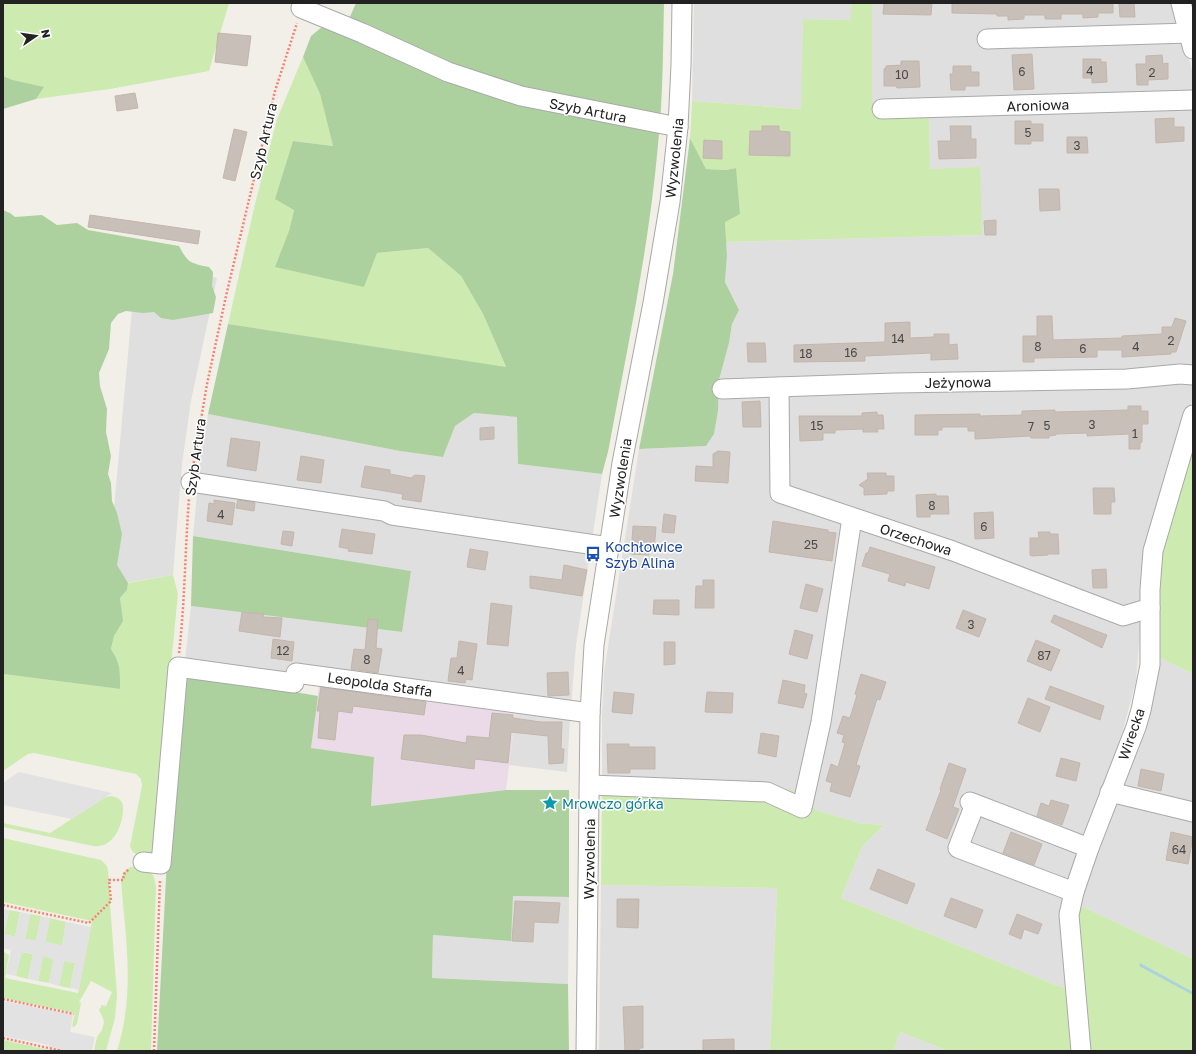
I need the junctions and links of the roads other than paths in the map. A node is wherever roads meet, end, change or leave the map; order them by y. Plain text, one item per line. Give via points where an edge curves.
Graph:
1 (682, 3) edge
2 (1181, 3) edge
3 (301, 8) road end
4 (987, 39) dead end
5 (1191, 41) edge
6 (1193, 100) edge
7 (882, 109) dead end
8 (678, 127) junction
9 (1193, 375) edge
10 (779, 387) junction
11 (722, 389) dead end
12 (1193, 415) edge
13 (1186, 463) edge
14 (191, 482) road end
15 (852, 518) junction
16 (609, 547) junction
17 (1150, 608) junction
18 (590, 713) junction
19 (590, 785) junction
20 (1110, 792) junction
21 (1193, 812) edge
22 (1088, 848) junction
23 (145, 865) road end
24 (1074, 892) junction
25 (586, 1051) edge
26 (1081, 1051) edge

1 - 8 street, Wyzwolenia
2 - 5 street
3 - 8 street, Szyb Artura via 448,72 521,96
4 - 5 street
6 - 7 street, Aroniowa
8 - 16 street, Wyzwolenia via 670,202
9 - 10 street, Jeżynowa via 1127,379
10 - 11 street, Jeżynowa
10 - 15 street, Orzechowa via 780,493
12 - 13 street, Wirecka
13 - 17 street, Wirecka via 1153,551
14 - 16 street
15 - 17 street, Orzechowa via 953,551 1123,616
15 - 19 street via 821,722 802,808 767,792
16 - 18 street, Wyzwolenia via 594,645
17 - 20 street, Wirecka via 1150,665 1141,710
18 - 19 street, Wyzwolenia
18 - 23 street, Leopolda Staffa via 296,673 294,683 178,667
19 - 25 street, Wyzwolenia
20 - 21 street
20 - 22 street, Wirecka
22 - 24 street, Wirecka
22 - 24 street via 971,807 958,848
24 - 26 street, Wirecka via 1069,915

